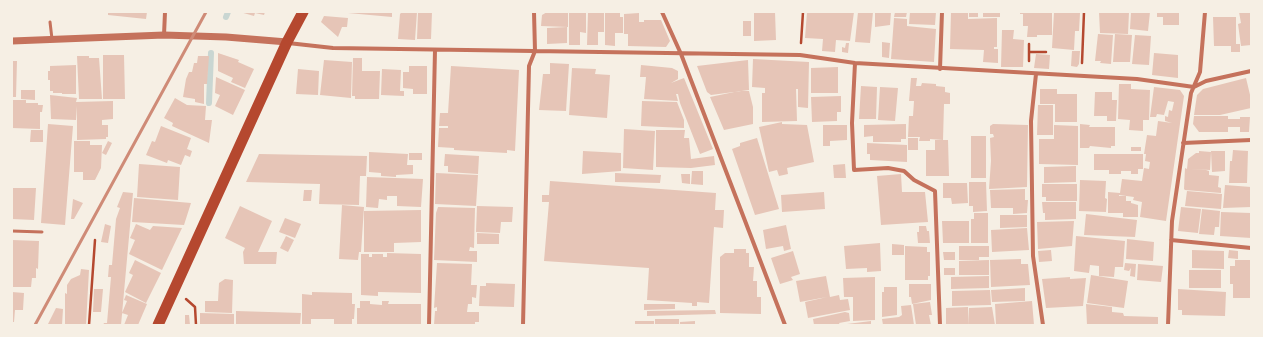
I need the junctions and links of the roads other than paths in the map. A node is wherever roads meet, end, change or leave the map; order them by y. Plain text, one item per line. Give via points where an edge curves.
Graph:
1 (165, 12) edge
2 (303, 12) edge
3 (534, 12) edge
4 (662, 12) edge
5 (942, 12) edge
6 (1205, 12) edge
7 (50, 22) dead end
8 (164, 35) junction
9 (52, 39) junction
10 (12, 41) edge
11 (287, 42) junction
12 (435, 50) junction
13 (535, 52) junction
14 (681, 54) junction
15 (855, 63) junction
16 (940, 69) junction
17 (1251, 71) edge
18 (1036, 74) junction
19 (1194, 87) junction
20 (1251, 140) edge
21 (1183, 143) junction
22 (12, 231) edge
23 (42, 232) dead end
24 (1171, 240) junction
25 (1251, 248) edge
26 (158, 325) edge
27 (429, 325) edge
28 (523, 325) edge
29 (785, 325) edge
30 (940, 325) edge
31 (1043, 325) edge
32 (1168, 325) edge

1 - 8 street
2 - 11 highway
3 - 13 street
4 - 14 street
5 - 16 street
6 - 19 street via 1200,72
7 - 9 lane
8 - 9 street
8 - 11 street
9 - 10 street
11 - 12 street via 333,48
11 - 26 highway
12 - 13 street
12 - 27 street
13 - 14 street
13 - 28 street via 529,66
14 - 15 street via 800,55
14 - 29 street
15 - 16 street
15 - 30 street via 852,123 854,170 888,168 904,171 914,180 935,191
16 - 18 street
17 - 19 street via 1206,81
18 - 19 street via 1137,79
18 - 31 street via 1031,121 1033,256
19 - 21 street
20 - 21 street
21 - 24 street
22 - 23 lane
24 - 25 street
24 - 32 street

